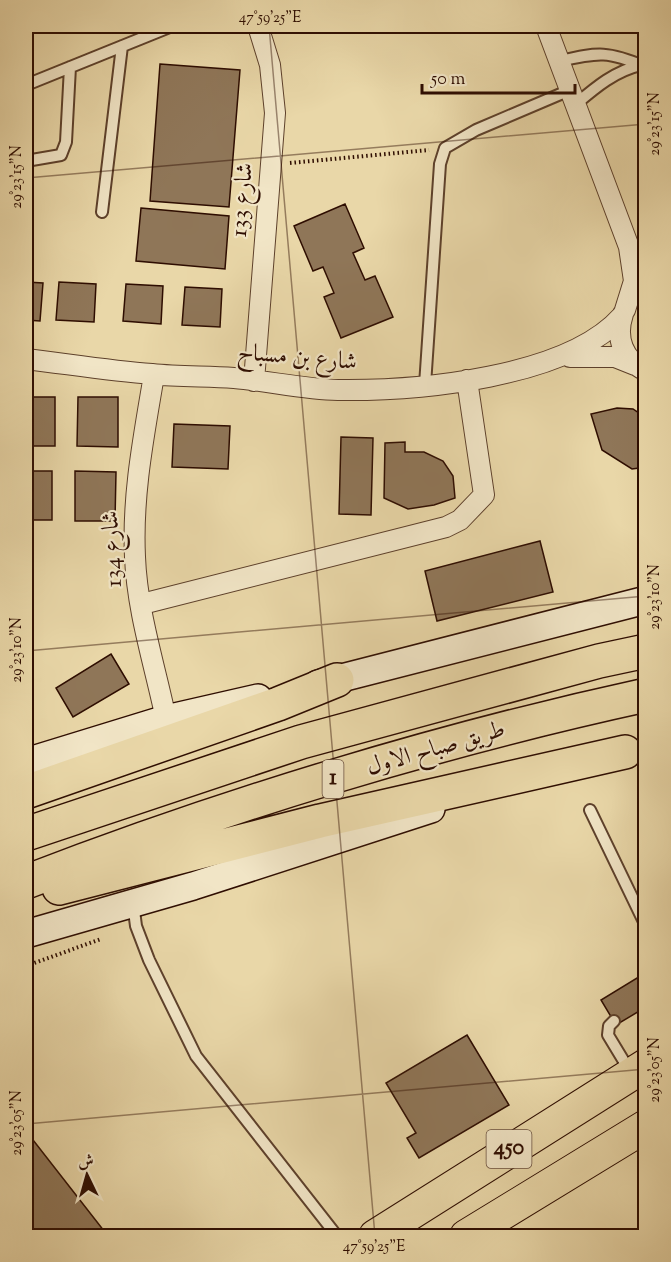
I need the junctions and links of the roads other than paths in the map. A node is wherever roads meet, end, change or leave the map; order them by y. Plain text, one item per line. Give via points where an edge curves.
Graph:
1 (172, 26) edge
2 (258, 26) edge
3 (546, 26) edge
4 (122, 46) junction
5 (560, 61) junction
6 (643, 66) edge
7 (70, 67) junction
8 (26, 85) edge
9 (573, 97) junction
10 (26, 161) edge
11 (102, 212) dead end
12 (629, 247) junction
13 (645, 268) edge
14 (645, 291) edge
15 (623, 313) junction
16 (561, 357) junction
17 (26, 359) edge
18 (643, 370) edge
19 (154, 375) junction
20 (467, 380) junction
21 (254, 381) junction
22 (425, 385) junction
23 (645, 600) edge
24 (142, 603) junction
25 (645, 651) edge
26 (337, 680) junction
27 (645, 695) edge
28 (166, 719) junction
29 (635, 749) edge
30 (26, 762) edge
31 (26, 792) edge
32 (590, 810) dead end
33 (26, 834) edge
34 (26, 882) edge
35 (26, 897) edge
36 (135, 915) junction
37 (645, 926) edge
38 (26, 934) edge
39 (614, 1021) dead end
40 (638, 1069) edge
41 (645, 1126) edge
42 (337, 1236) edge
43 (375, 1236) edge
44 (466, 1236) edge

1 - 4 lane
2 - 21 street, شارع 133 via 273,80 275,113
3 - 5 street
4 - 7 lane
4 - 11 lane
5 - 6 lane via 596,53 625,57
5 - 9 street
6 - 9 lane via 628,68
7 - 8 lane
7 - 10 lane via 62,155
9 - 12 street
9 - 22 lane via 476,130 445,148 440,164
12 - 13 street
12 - 15 street via 634,280
14 - 15 street, شارع بن مسباح
15 - 16 street, شارع بن مسباح via 596,340
15 - 18 street via 621,344 627,356
16 - 18 street, شارع بن مسباح via 606,356 623,359
16 - 20 street, شارع بن مسباح
17 - 19 street, شارع بن مسباح
19 - 21 street, شارع بن مسباح
19 - 24 street, شارع 134 via 135,505 135,559
20 - 22 street, شارع بن مسباح
20 - 24 street via 484,495 460,520 447,527
21 - 22 street, شارع بن مسباح via 336,390
23 - 26 main road
24 - 28 street, شارع 134
25 - 33 highway, طريق صباح الاول / 1 via 301,742
26 - 28 main road
26 - 31 highway
27 - 34 highway, طريق صباح الاول / 1 via 465,740 295,790 105,851
28 - 30 main road
29 - 35 highway via 320,821
29 - 36 main road
32 - 37 lane
36 - 38 main road
36 - 42 lane via 149,960 196,1056
39 - 40 lane via 608,1035
40 - 43 main road, 450
41 - 44 main road, 450

